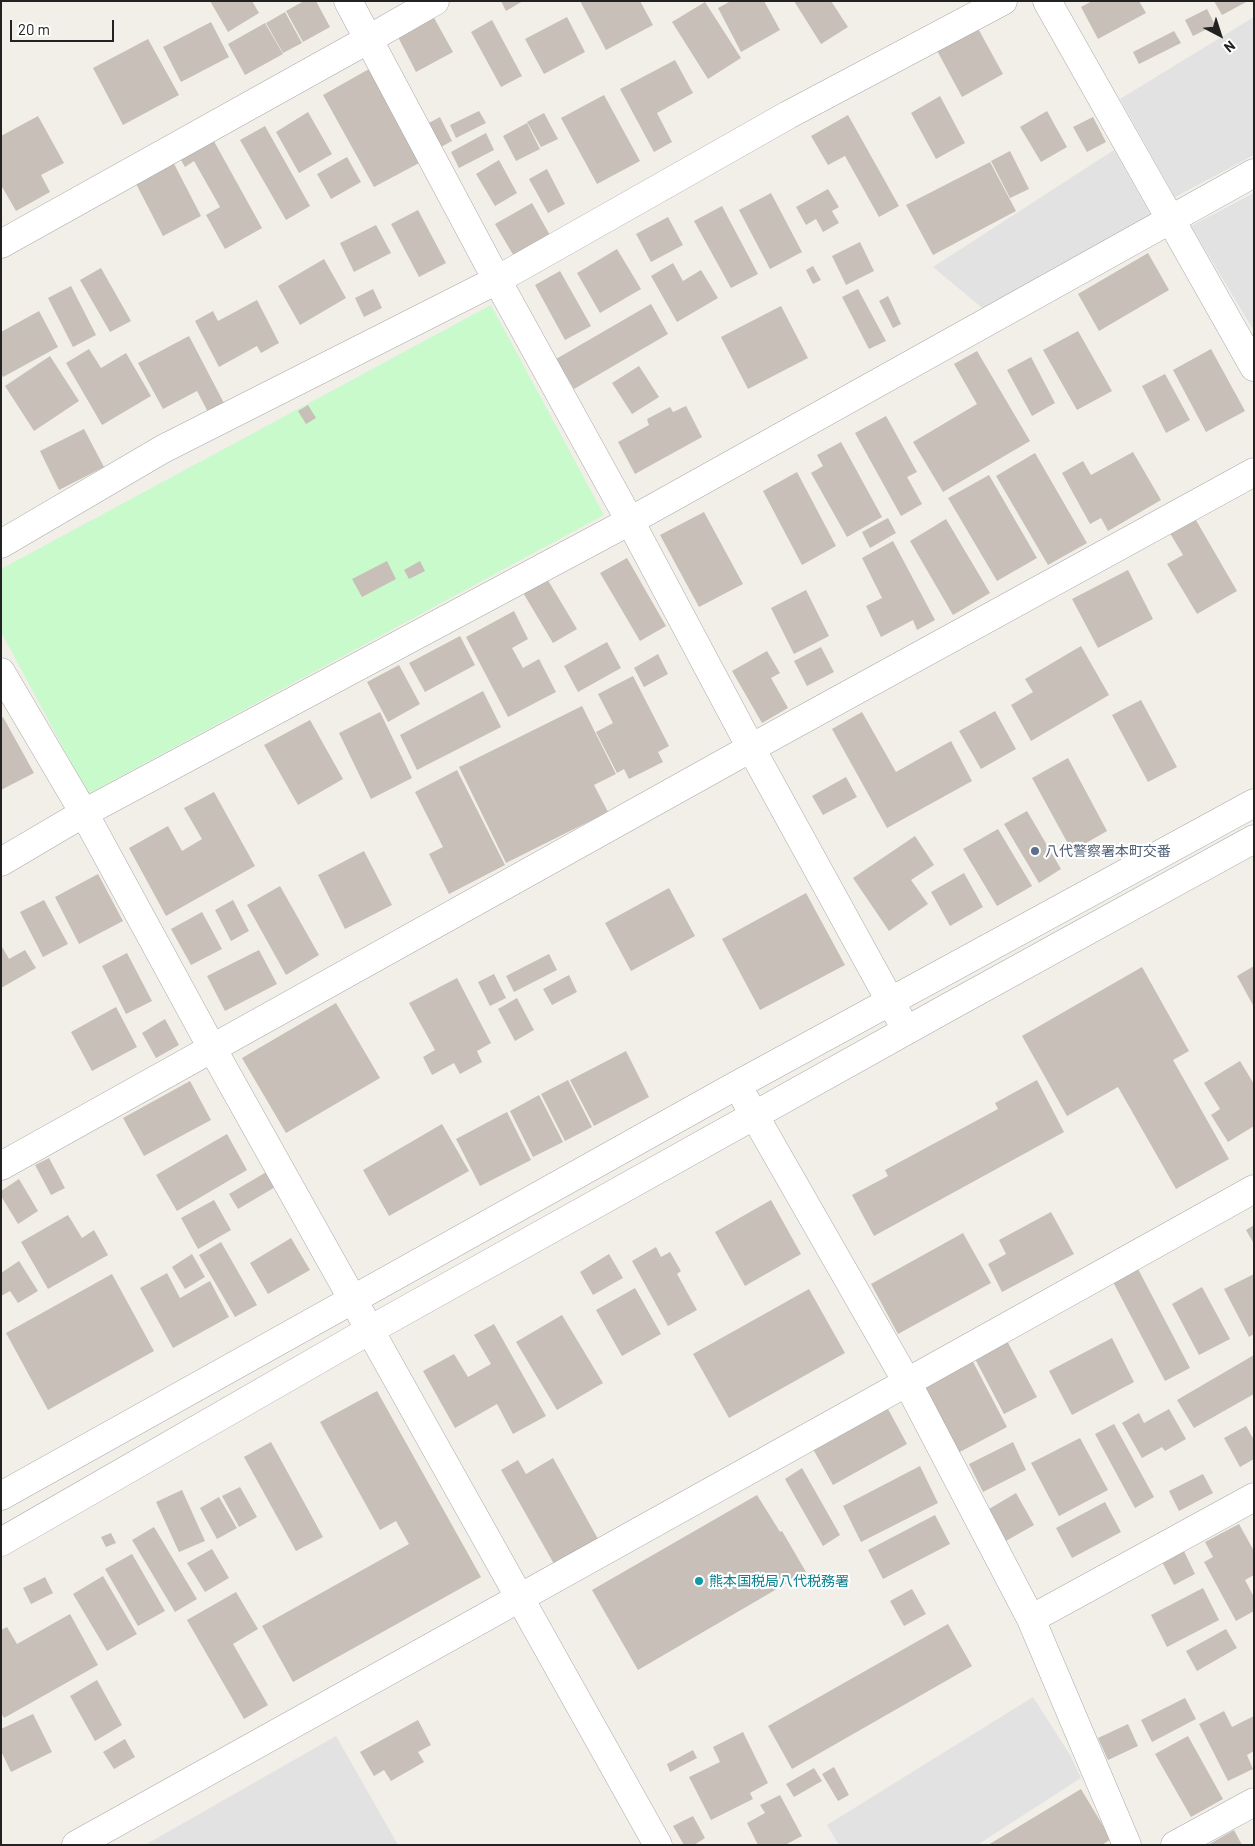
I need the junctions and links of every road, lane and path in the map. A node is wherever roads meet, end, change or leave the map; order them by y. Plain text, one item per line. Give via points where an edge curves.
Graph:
1 (348, 1) edge
2 (435, 1) edge
3 (1003, 1) edge
4 (1047, 1) edge
5 (370, 39) junction
6 (1254, 173) edge
7 (1171, 218) junction
8 (1, 244) edge
9 (497, 280) junction
10 (1254, 367) edge
11 (1254, 472) edge
12 (630, 521) junction
13 (1, 544) edge
14 (1, 672) edge
15 (751, 748) junction
16 (1254, 803) edge
17 (84, 813) junction
18 (1254, 840) edge
19 (1, 862) edge
20 (891, 1000) junction
21 (906, 1032) junction
22 (212, 1048) junction
23 (737, 1085) junction
24 (754, 1115) junction
25 (1, 1166) edge
26 (1254, 1189) edge
27 (353, 1299) junction
28 (370, 1330) junction
29 (907, 1382) junction
30 (1, 1496) edge
31 (1254, 1497) edge
32 (1, 1542) edge
33 (520, 1598) junction
34 (1031, 1618) junction
35 (1254, 1802) edge
36 (76, 1845) edge
37 (658, 1845) edge
38 (1126, 1845) edge
39 (1175, 1845) edge

1 - 5 street
2 - 5 street
3 - 9 street via 788,115
4 - 7 street
5 - 8 street
5 - 9 street
6 - 7 street
7 - 10 street
7 - 12 street
9 - 12 street
9 - 13 street via 164,449
11 - 15 street
12 - 15 street
12 - 17 street
14 - 17 street
15 - 20 street
15 - 22 street
16 - 20 street
17 - 19 street
17 - 22 street
18 - 21 street
20 - 21 street
20 - 23 street
21 - 24 street
22 - 25 street
22 - 27 street
23 - 24 street
23 - 27 street
24 - 28 street
24 - 29 street
26 - 29 street
27 - 28 street
27 - 30 street
28 - 32 street
28 - 33 street
29 - 33 street
29 - 34 street
31 - 34 street
33 - 36 street
33 - 37 street
34 - 38 street
35 - 39 street

